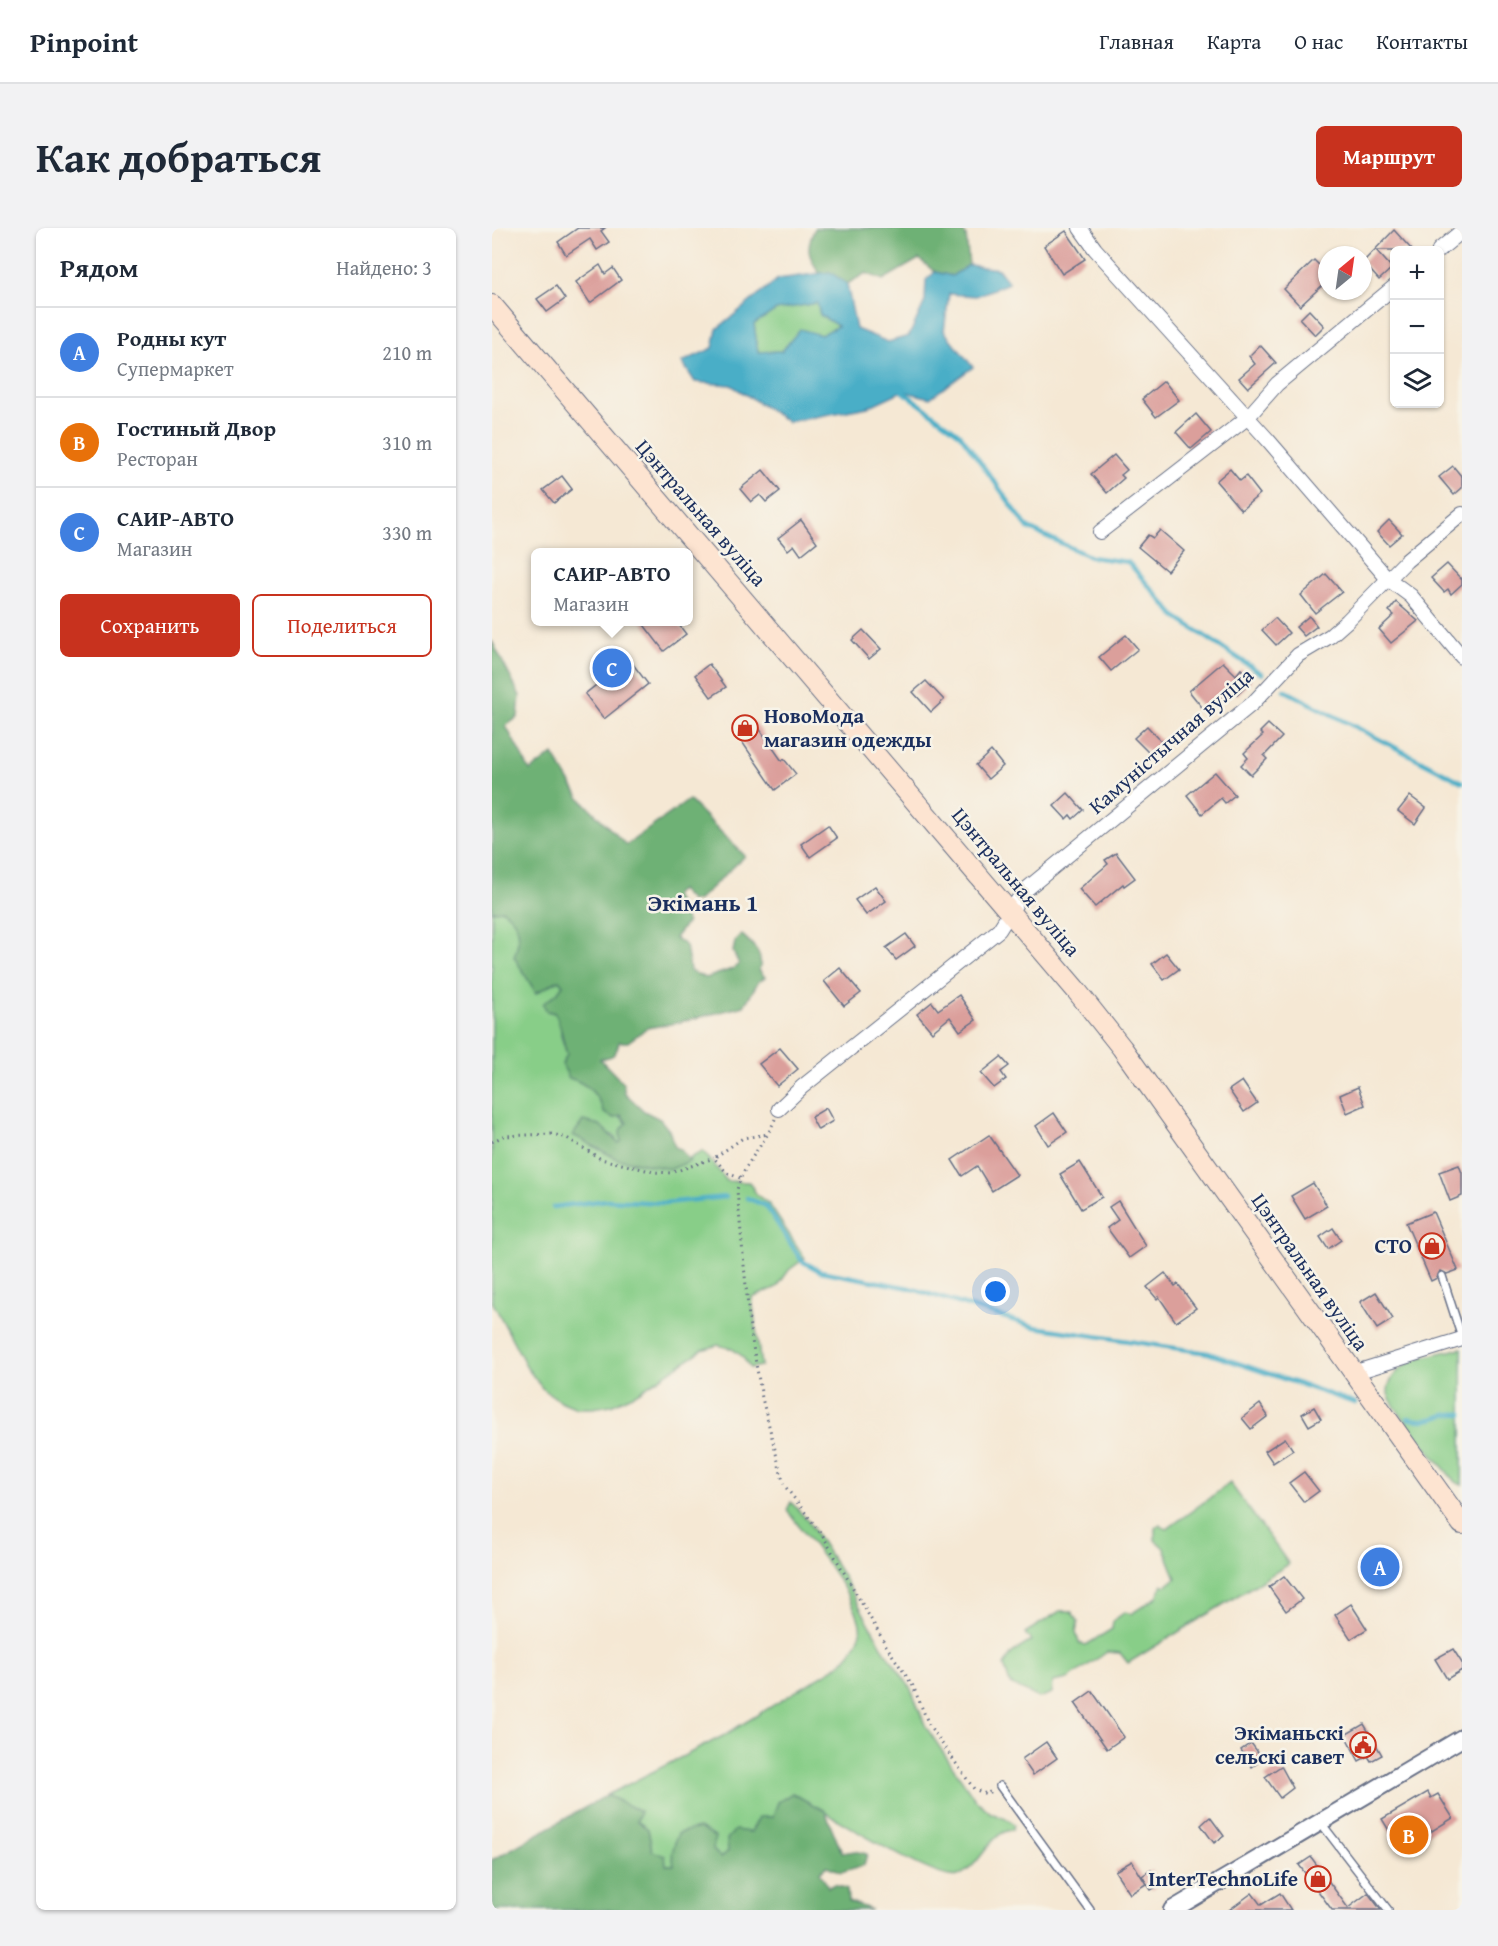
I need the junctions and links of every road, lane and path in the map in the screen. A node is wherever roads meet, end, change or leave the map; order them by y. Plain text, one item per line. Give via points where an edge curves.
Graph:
1 (1080, 228) edge
2 (1462, 231) edge
3 (1444, 246) edge
4 (1390, 291) edge
5 (492, 305) edge
6 (1247, 418) junction
7 (1462, 514) edge
8 (1100, 532) dead end
9 (1388, 579) junction
10 (1462, 657) edge
11 (1010, 912) junction
12 (779, 1109) joint
13 (769, 1134) junction
14 (492, 1143) edge
15 (714, 1158) junction
16 (740, 1178) junction
17 (1442, 1276) dead end
18 (1462, 1338) edge
19 (1353, 1373) junction
20 (1462, 1524) edge
21 (1462, 1738) edge
22 (1000, 1786) joint
23 (1321, 1823) junction
24 (1090, 1910) edge
25 (1172, 1910) edge
26 (1388, 1910) edge

1 - 6 street
2 - 3 street
4 - 6 street via 1277,384
5 - 11 main road, Цэнтральная вуліца
6 - 8 street
6 - 9 street
7 - 9 street, Камуністычная вуліца
9 - 10 street via 1411,596
9 - 11 street, Камуністычная вуліца via 1330,636 1298,655 1253,703 1023,892
11 - 12 street, Камуністычная вуліца via 999,930
11 - 19 main road, Цэнтральная вуліца via 1122,1048
12 - 13 path
13 - 15 path via 743,1138
13 - 16 path
14 - 15 path via 503,1136 553,1134 601,1159 654,1172 671,1173
15 - 16 path via 727,1173
16 - 22 path via 737,1190 750,1329 784,1485 823,1536 886,1647 913,1686 929,1725 974,1790 986,1794
17 - 18 lane
18 - 19 street
19 - 20 main road, Цэнтральная вуліца
21 - 23 street
22 - 24 lane
23 - 25 street
23 - 26 lane

